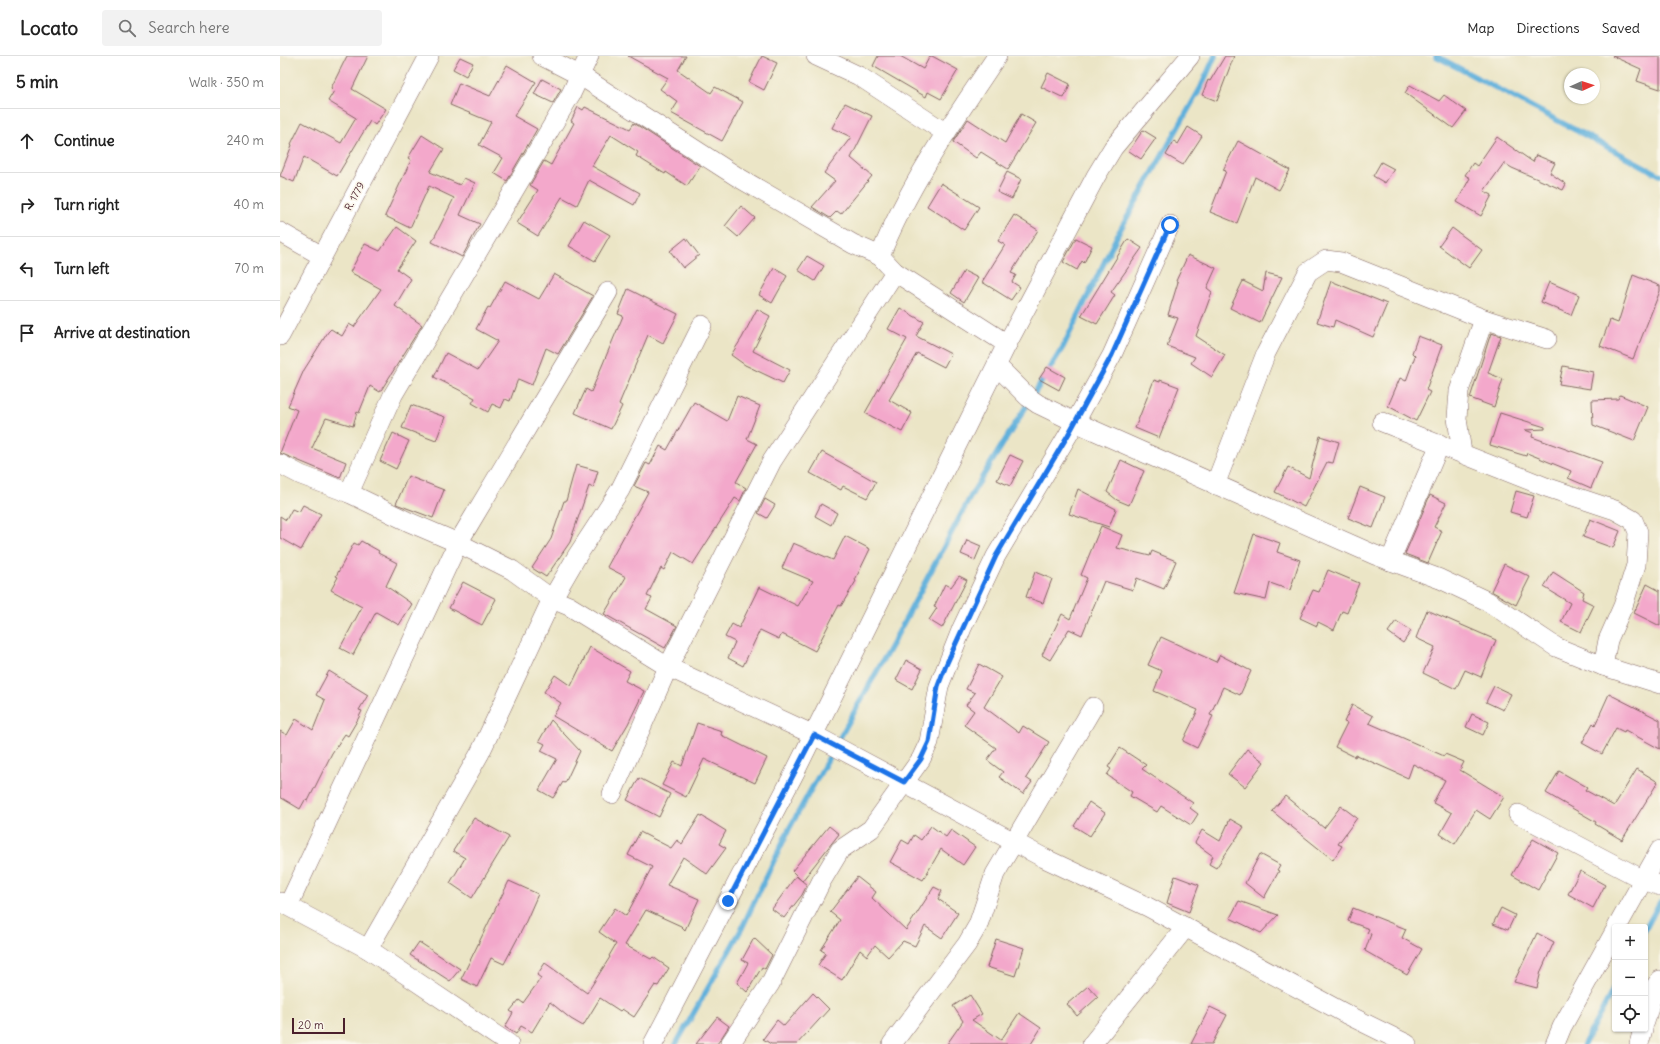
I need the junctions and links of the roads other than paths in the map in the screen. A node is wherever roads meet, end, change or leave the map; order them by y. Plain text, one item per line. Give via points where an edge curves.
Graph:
1 (429, 56) edge
2 (542, 56) edge
3 (589, 56) edge
4 (816, 56) edge
5 (997, 56) edge
6 (1190, 56) edge
7 (581, 76) junction
8 (946, 133) junction
9 (1170, 225) dead end
10 (280, 232) edge
11 (322, 256) junction
12 (880, 256) junction
13 (895, 272) junction
14 (608, 292) dead end
15 (1484, 319) junction
16 (702, 325) dead end
17 (280, 336) edge
18 (1547, 338) dead end
19 (1008, 344) junction
20 (997, 366) junction
21 (1075, 422) junction
22 (1382, 422) dead end
23 (1440, 444) junction
24 (1462, 453) junction
25 (280, 464) edge
26 (1215, 485) junction
27 (349, 493) junction
28 (458, 542) junction
29 (1390, 561) junction
30 (552, 599) junction
31 (1603, 666) junction
32 (668, 667) junction
33 (1660, 684) edge
34 (1093, 707) dead end
35 (827, 742) junction
36 (904, 782) junction
37 (612, 794) dead end
38 (1518, 814) dead end
39 (1013, 841) junction
40 (1660, 850) edge
41 (1652, 883) edge
42 (284, 904) edge
43 (1619, 924) edge
44 (1186, 927) junction
45 (1612, 936) edge
46 (368, 949) junction
47 (1660, 980) edge
48 (1648, 1011) edge
49 (1642, 1032) edge
50 (509, 1044) edge
51 (652, 1044) edge
52 (730, 1044) edge
53 (892, 1044) edge
54 (1092, 1044) edge
55 (1407, 1044) edge
56 (1555, 1044) edge
57 (1639, 1044) edge

1 - 11 street, R. 1779
2 - 7 street
3 - 7 street
4 - 8 street via 859,76
5 - 8 street
6 - 19 street via 1113,148
7 - 12 street via 736,176 853,244
7 - 27 street via 393,395
8 - 12 street via 894,223
9 - 21 street via 1112,355
10 - 11 street
11 - 17 street, R. 1779
12 - 13 street
13 - 19 street
13 - 32 street via 772,461
14 - 28 street
15 - 18 street
15 - 24 street via 1459,391 1457,418
15 - 26 street via 1341,262 1326,260 1308,272 1266,353
16 - 30 street via 620,490
19 - 20 street
20 - 21 street via 1033,400
20 - 35 street
21 - 26 street
21 - 36 street via 996,556 938,686 929,742 921,759
22 - 23 street
23 - 24 street
23 - 29 street
24 - 31 street via 1546,487 1609,508 1633,520 1638,532 1636,565 1623,606 1608,640
25 - 27 street via 301,475
26 - 29 street
27 - 28 street
28 - 30 street via 512,570
28 - 42 street
29 - 31 street via 1440,579 1487,601 1556,647
30 - 32 street via 569,606
30 - 46 street via 480,753
31 - 33 street
32 - 35 street
32 - 37 street
34 - 39 street
35 - 36 street
35 - 51 street
36 - 39 street
36 - 52 street via 871,829 840,850 822,880 770,984
38 - 41 street
39 - 44 street
39 - 53 street via 995,874 978,925 967,944
40 - 41 street
41 - 43 street
42 - 46 street
44 - 54 street
44 - 55 street via 1340,1011
45 - 56 street
46 - 50 street
47 - 48 street via 1654,988
49 - 57 street

